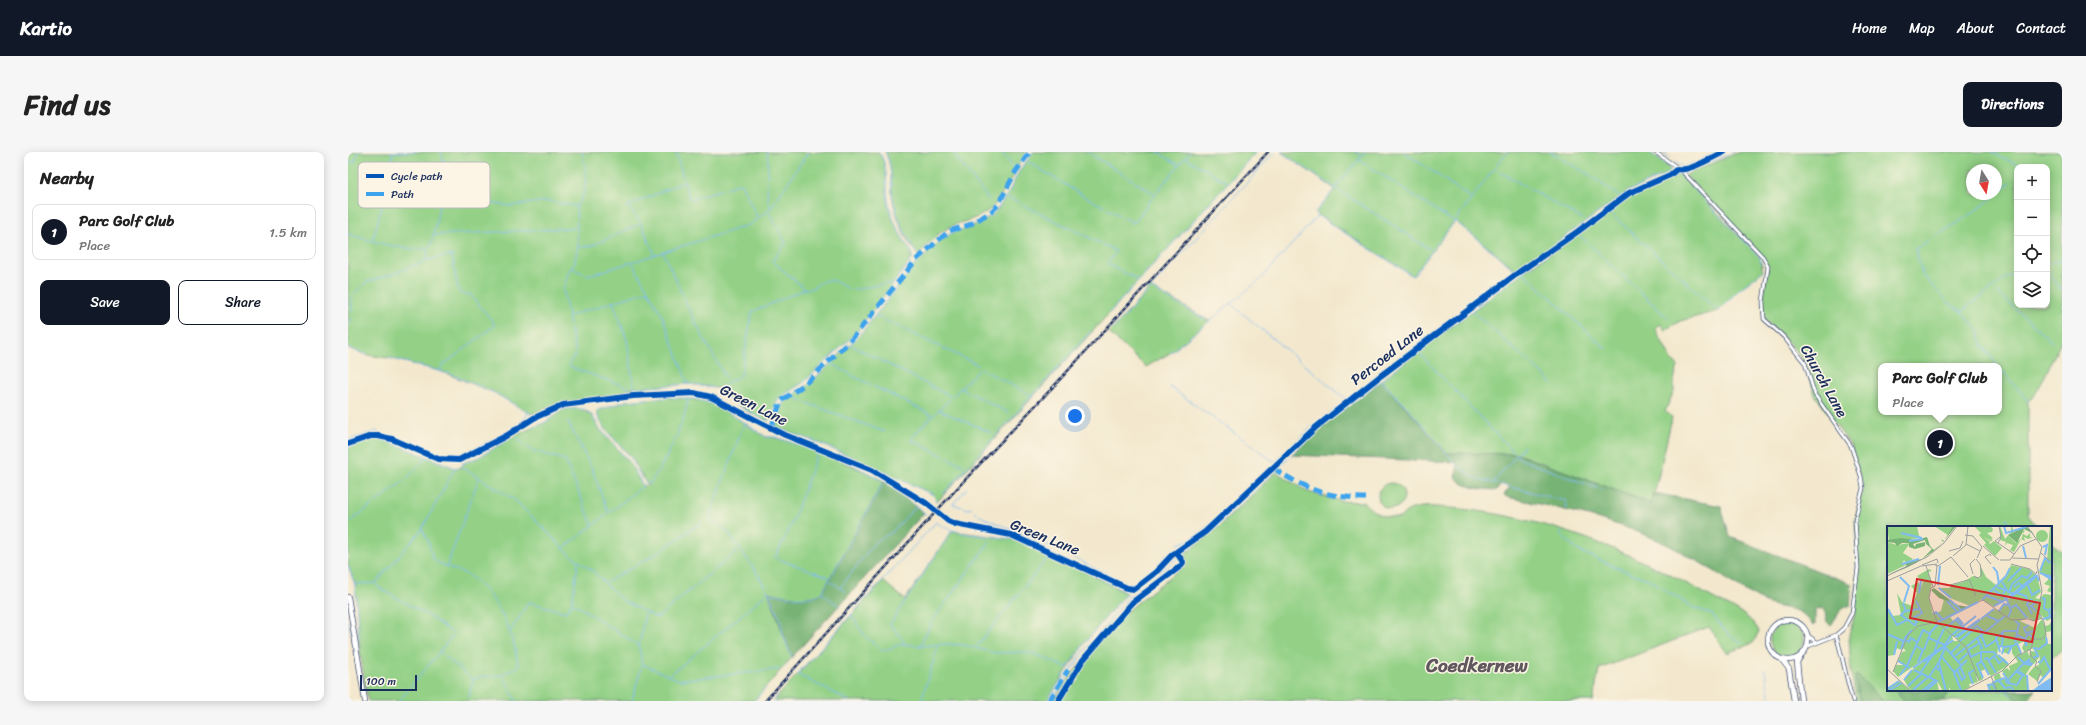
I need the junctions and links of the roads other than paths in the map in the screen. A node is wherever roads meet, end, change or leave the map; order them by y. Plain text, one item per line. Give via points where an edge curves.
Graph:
1 (1655, 152) edge
2 (1724, 152) edge
3 (1681, 170) junction
4 (348, 444) edge
5 (1177, 553) dead end
6 (348, 597) edge
7 (1807, 635) junction
8 (1836, 635) junction
9 (1817, 642) junction
10 (1806, 647) junction
11 (1803, 653) junction
12 (1782, 659) junction
13 (365, 701) edge
14 (1794, 701) edge
15 (1801, 701) edge
16 (1853, 701) edge

1 - 3 street
2 - 3 street
3 - 8 street, Church Lane via 1763,257 1768,267 1763,302 1764,320 1784,337 1805,363 1816,395 1851,446 1863,488 1855,520 1858,568 1856,594 1852,613 1844,628
4 - 5 street, Green Lane, bridge via 378,436 392,439 438,459 459,460 506,436 534,418 563,405 633,396 694,393 711,397 785,435 872,470 956,524 1012,535 1127,588 1134,589
6 - 13 street
7 - 9 street
7 - 10 street
7 - 12 street via 1804,628 1792,620 1785,620 1773,626 1767,639 1769,648
8 - 9 street
8 - 16 street via 1844,658
9 - 10 street
10 - 11 street
11 - 12 street via 1794,659
11 - 15 street via 1798,662
12 - 14 street via 1789,669

